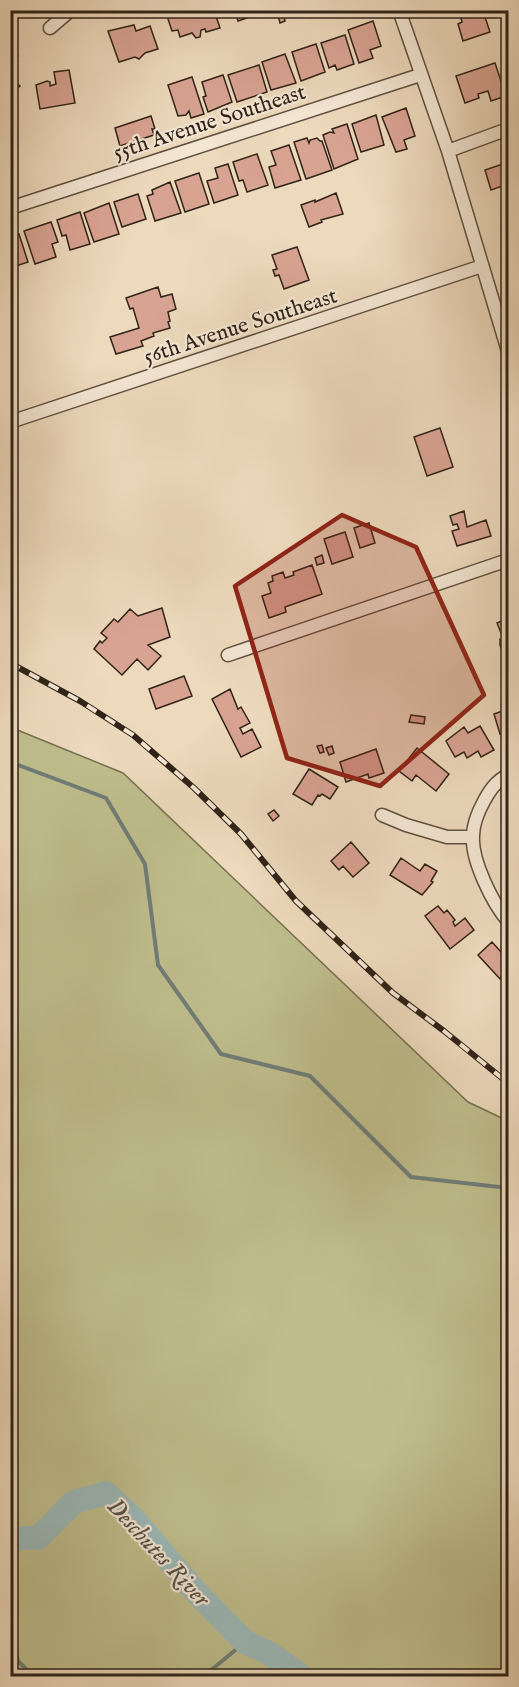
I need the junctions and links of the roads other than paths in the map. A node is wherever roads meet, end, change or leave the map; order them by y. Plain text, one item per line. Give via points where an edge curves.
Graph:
1 (71, 10) edge
2 (399, 10) edge
3 (50, 28) dead end
4 (420, 75) junction
5 (508, 129) edge
6 (448, 151) junction
7 (10, 208) edge
8 (483, 266) junction
9 (508, 351) edge
10 (10, 422) edge
11 (508, 560) edge
12 (228, 655) dead end
13 (508, 775) edge
14 (382, 815) dead end
15 (472, 837) junction
16 (508, 921) edge

1 - 3 street
2 - 4 street
4 - 6 street
4 - 7 street, 55th Avenue Southeast
5 - 6 street
6 - 8 street
8 - 9 street
8 - 10 street, 56th Avenue Southeast
11 - 12 street
13 - 15 street via 490,789 476,816
14 - 15 street via 447,837
15 - 16 street via 486,885

